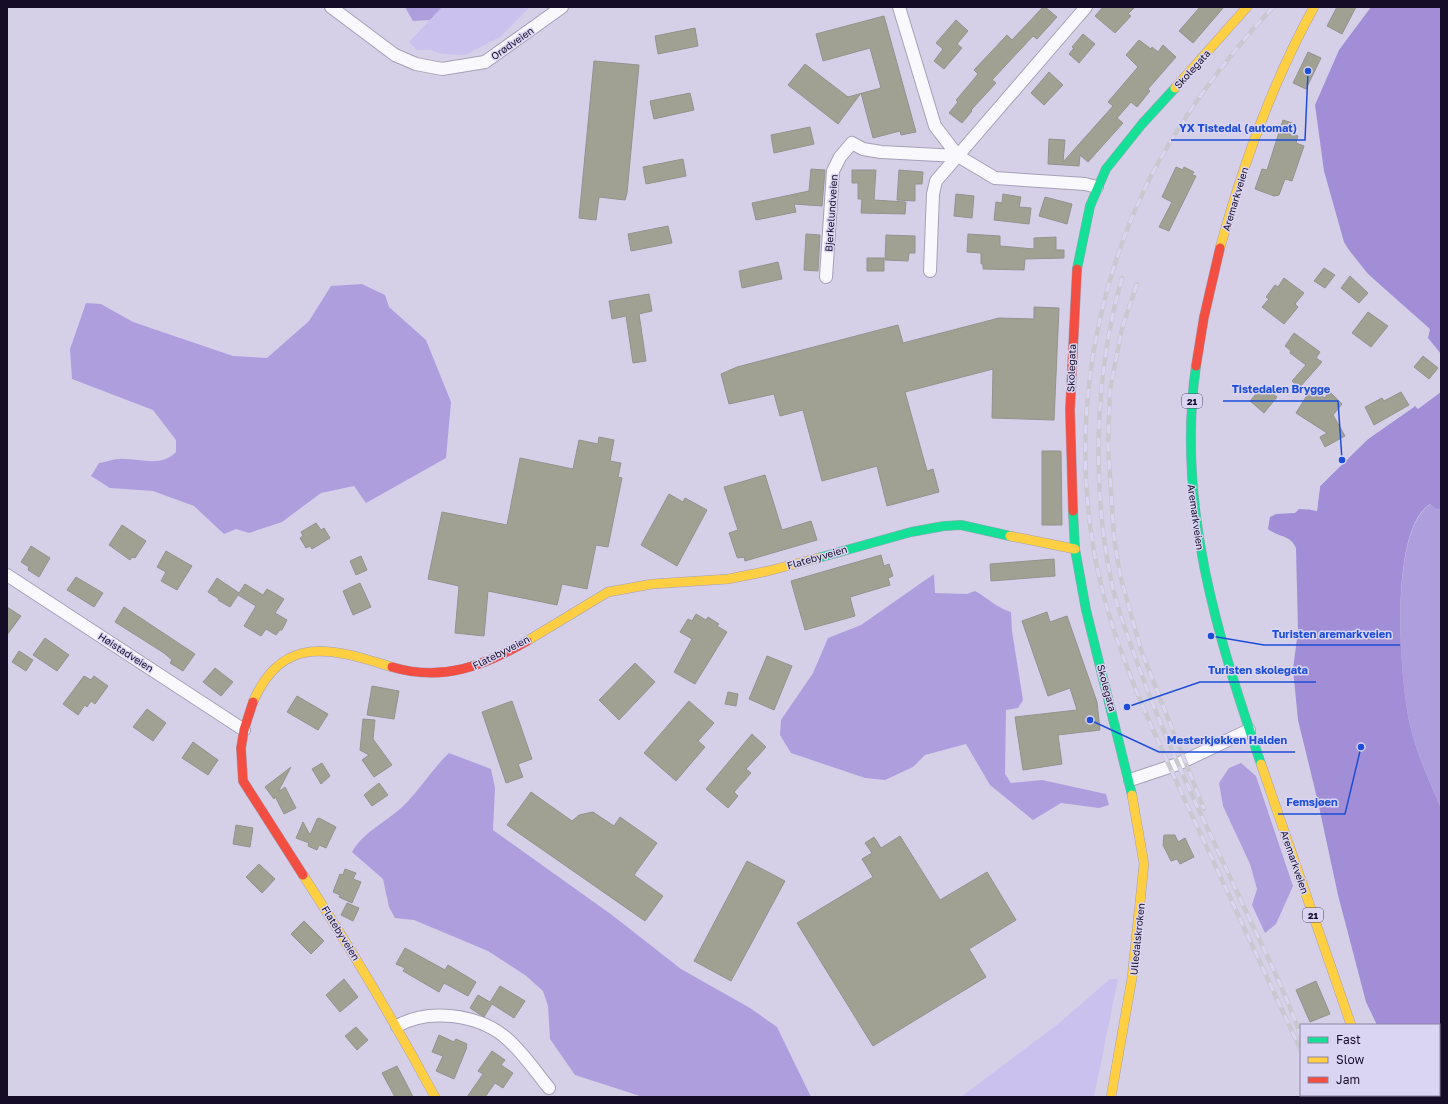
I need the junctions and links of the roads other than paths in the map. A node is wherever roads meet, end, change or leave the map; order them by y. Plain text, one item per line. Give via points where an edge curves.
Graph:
1 (331, 7) edge
2 (562, 7) edge
3 (899, 7) edge
4 (1086, 7) edge
5 (1247, 7) edge
6 (1314, 7) edge
7 (958, 156) junction
8 (1097, 187) junction
9 (930, 271) dead end
10 (826, 277) dead end
11 (1075, 549) junction
12 (7, 575) edge
13 (244, 730) junction
14 (1249, 730) junction
15 (1130, 780) junction
16 (1351, 1024) edge
17 (397, 1026) junction
18 (549, 1088) dead end
19 (434, 1097) edge
20 (1111, 1097) edge

1 - 2 street, Orødveien via 395,56 416,64 442,69 485,62
3 - 7 street via 935,126
4 - 7 street
5 - 8 street, Skolegata via 1121,149 1106,169
6 - 14 street, Aremarkveien / 21 via 1273,87 1239,182 1205,309 1194,374 1190,469 1198,538 1217,624
7 - 8 street, Bjerkelundveien via 995,178
7 - 9 street via 936,181 933,194
7 - 10 street, Bjerkelundveien via 882,152 863,149 852,143 840,157 833,171
8 - 11 street, Skolegata via 1085,226 1075,277 1070,417
11 - 13 street, Flatebyveien via 954,524 925,529 781,568 728,578 630,586 606,593 509,650 461,671 424,674 342,652 322,651 303,654 280,664 265,680 252,703
11 - 15 street, Skolegata via 1086,610
12 - 13 street, Høistadveien
13 - 17 street, Flatebyveien via 241,768 243,781 343,936
14 - 15 street via 1174,766
14 - 16 street, Aremarkveien / 21
15 - 20 street, Ulledalskroken via 1144,864 1132,978
17 - 18 street via 410,1019 439,1016 481,1024 508,1041
17 - 19 street, Flatebyveien

